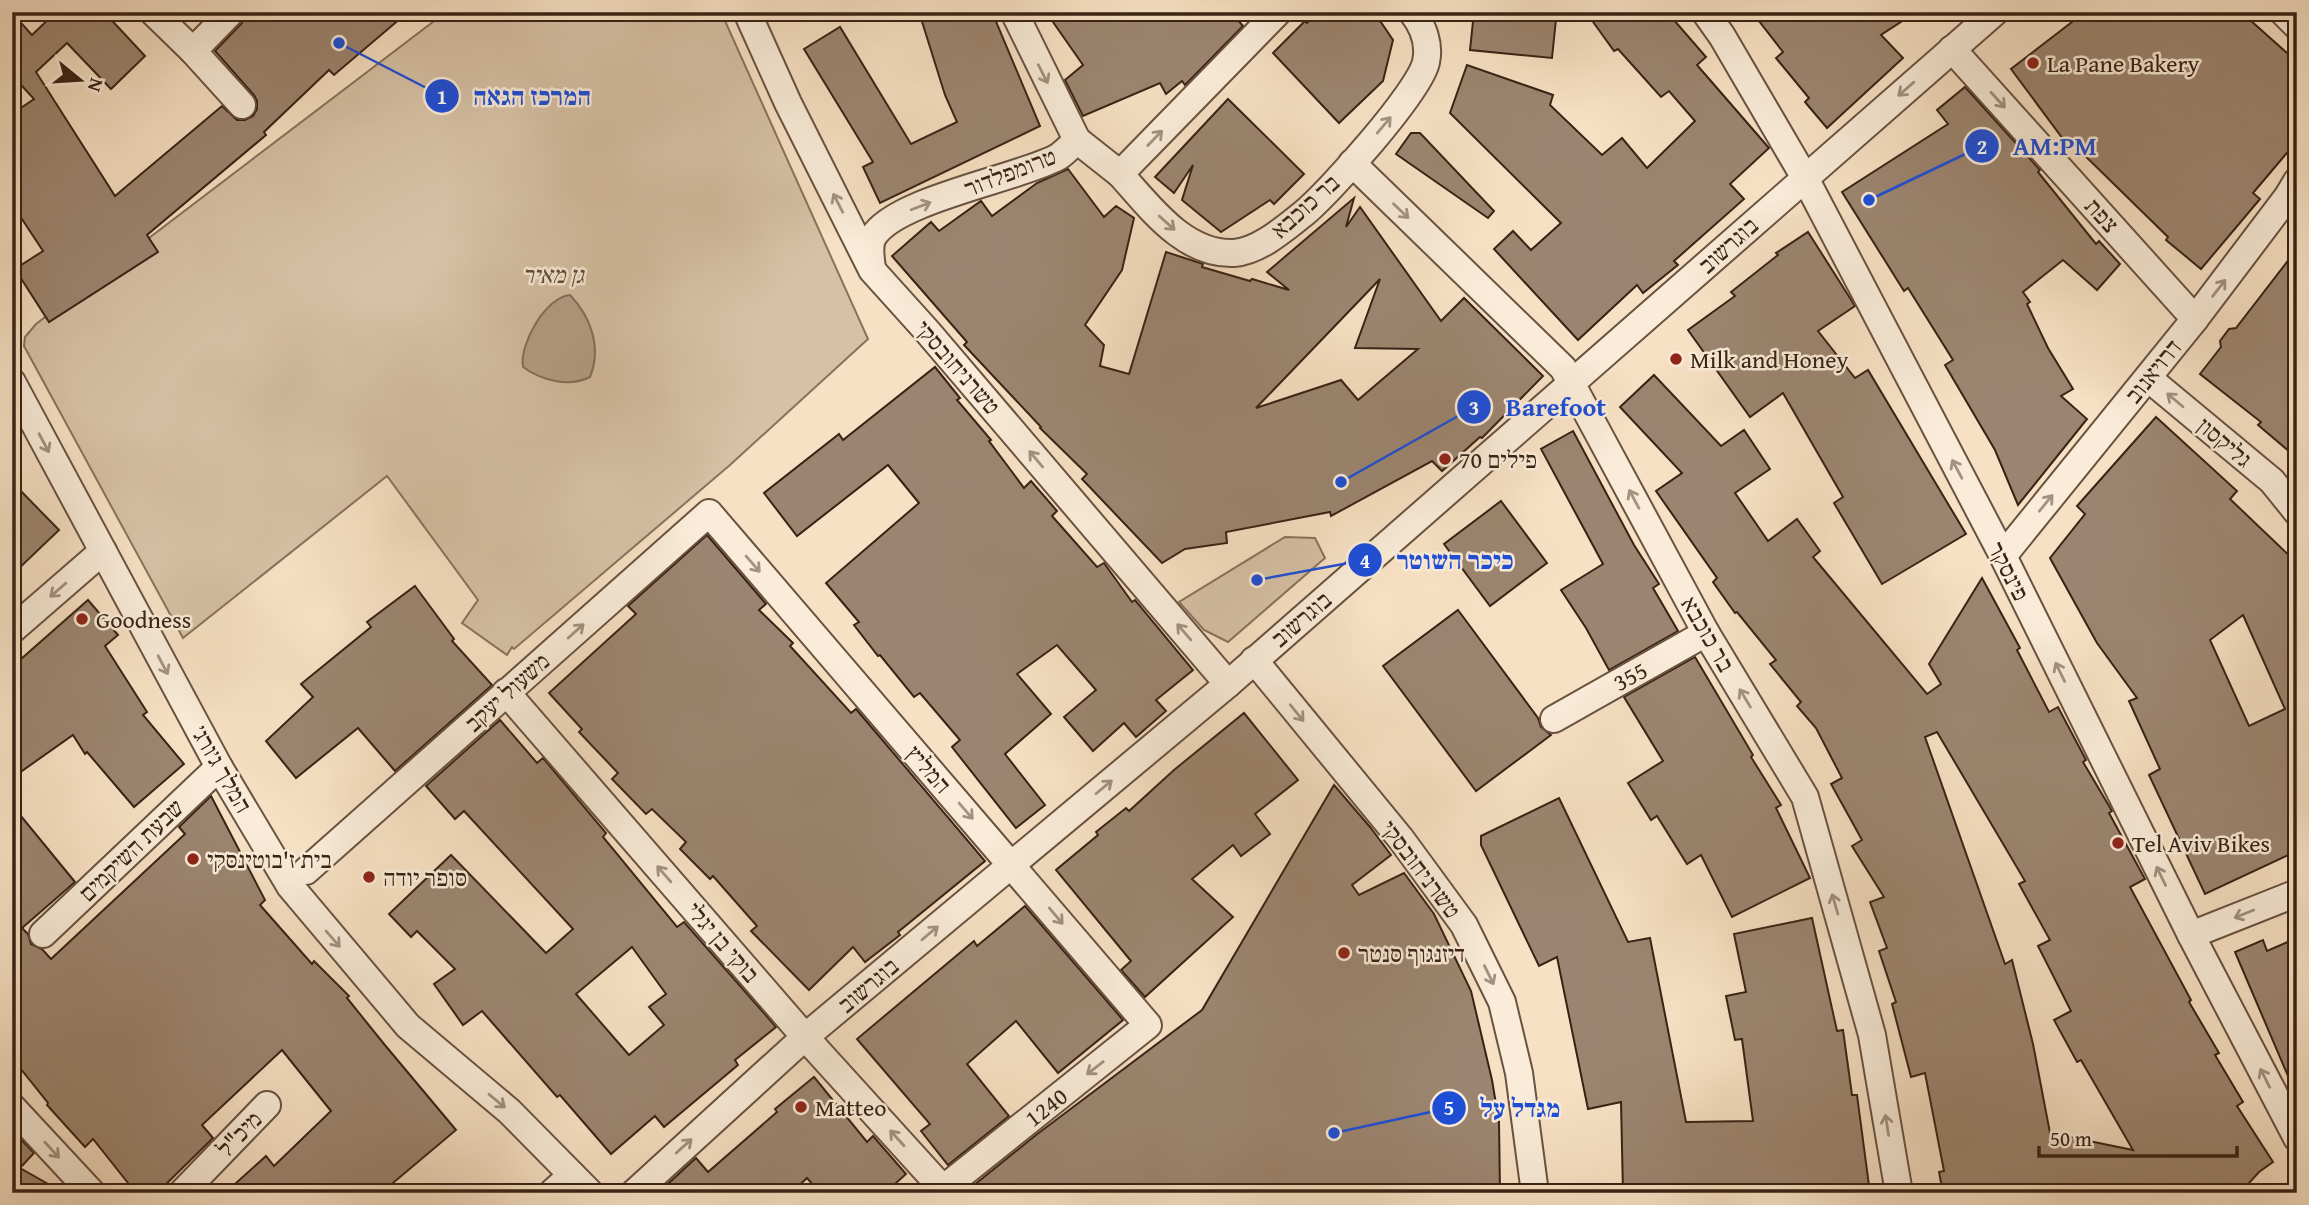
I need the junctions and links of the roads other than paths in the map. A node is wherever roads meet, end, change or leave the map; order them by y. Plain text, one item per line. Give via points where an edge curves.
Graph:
1 (153, 12) edge
2 (231, 12) edge
3 (747, 12) edge
4 (1014, 12) edge
5 (1278, 12) edge
6 (1412, 12) edge
7 (1705, 12) edge
8 (1995, 12) edge
9 (2283, 12) edge
10 (2297, 26) edge
11 (1952, 49) junction
12 (193, 51) junction
13 (243, 105) dead end
14 (1077, 140) junction
15 (1352, 163) junction
16 (1120, 174) junction
17 (1805, 178) junction
18 (2294, 194) edge
19 (872, 270) junction
20 (2195, 319) junction
21 (2148, 378) junction
22 (1573, 384) junction
23 (13, 386) edge
24 (2297, 512) edge
25 (709, 513) joint
26 (103, 551) junction
27 (2003, 556) junction
28 (12, 630) edge
29 (1706, 633) junction
30 (1255, 660) junction
31 (1228, 684) junction
32 (506, 692) junction
33 (1555, 719) dead end
34 (219, 766) junction
35 (1012, 864) junction
36 (306, 871) dead end
37 (2297, 893) edge
38 (43, 934) dead end
39 (2191, 935) junction
40 (1148, 1026) joint
41 (805, 1037) junction
42 (267, 1105) dead end
43 (12, 1107) edge
44 (2297, 1138) edge
45 (581, 1184) edge
46 (943, 1189) joint
47 (92, 1193) edge
48 (182, 1193) edge
49 (552, 1193) edge
50 (634, 1193) edge
51 (1535, 1193) edge
52 (1899, 1193) edge

1 - 12 street
2 - 12 street
19 -> 3 street, טשרניחובסקי
4 -> 14 street
16 -> 5 street
15 -> 6 street, בר כוכבא via 1420,79 1427,61 1427,41
7 - 17 street, פינסקר
8 - 11 street, בוגרשוב
9 - 10 street
11 -> 17 street, בוגרשוב
11 -> 20 street, צפת
12 - 13 street
14 - 16 street, טרומפלדור
19 -> 14 street, טרומפלדור via 871,240 879,228 899,215 1036,166 1059,156
16 -> 15 street, בר כוכבא via 1189,242 1235,253 1273,237 1306,212
15 -> 22 street, בר כוכבא via 1563,368
17 - 22 street, בוגרשוב
27 -> 17 street, פינסקר
20 -> 18 street, דרויאנוב
31 -> 19 street, טשרניחובסקי
20 - 21 street, דרויאנוב
24 -> 21 street, גליקסון via 2272,481
27 -> 21 street, דרויאנוב
29 -> 22 street, בר כוכבא
22 - 30 street, בוגרשוב
23 -> 26 street, המלך ג׳ורג׳
32 -> 25 street, משעול יעקב
25 -> 35 street, המליץ
26 -> 28 street
26 -> 34 street, המלך ג׳ורג׳
39 -> 27 street, פינסקר
29 - 33 street, 355
52 -> 29 street, בר כוכבא via 1872,1035 1805,797
30 - 31 street, בוגרשוב
30 -> 51 street, טשרניחובסקי via 1401,839 1464,925 1502,1002 1519,1073
35 -> 31 street, בוגרשוב
32 - 36 street, משעול יעקב
41 -> 32 street, בוקי בן יגלי
34 - 38 street, שבעת השיקמים
34 -> 45 street, המלך ג׳ורג׳ via 303,903 408,1026 509,1111
35 -> 40 street, המליץ
41 -> 35 street, בוגרשוב
37 -> 39 street
44 -> 39 street, פינסקר
40 -> 46 street, 1240
46 -> 41 street, בוקי בן יגלי
50 -> 41 street, בוגרשוב
42 - 48 street, מיכ"ל
43 -> 47 street
45 - 49 street

